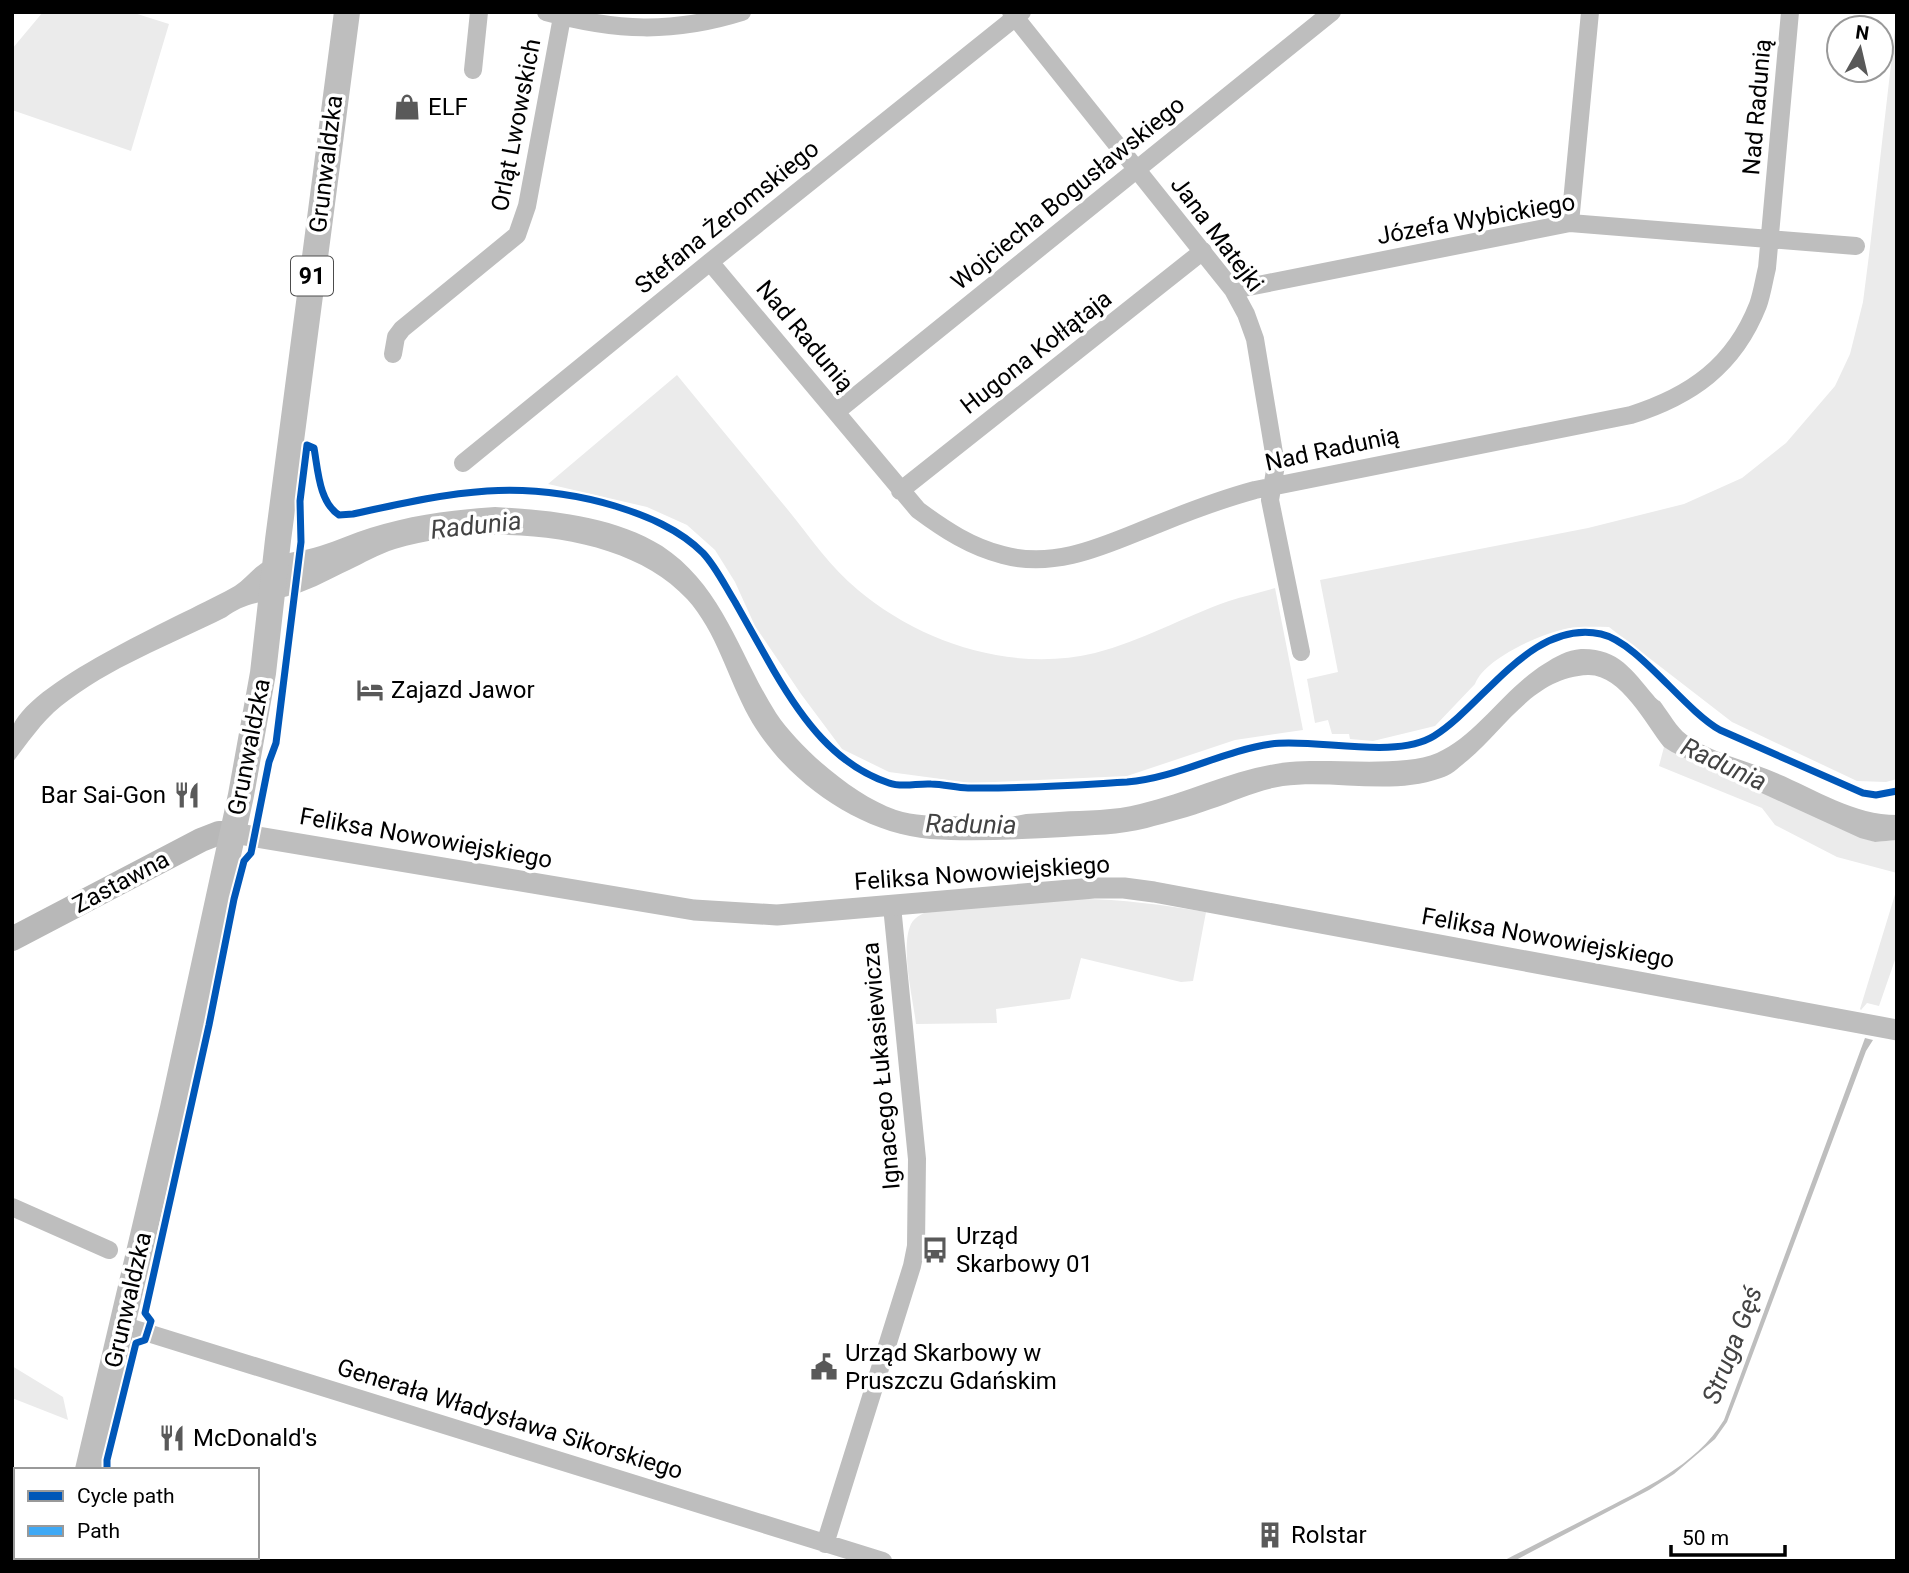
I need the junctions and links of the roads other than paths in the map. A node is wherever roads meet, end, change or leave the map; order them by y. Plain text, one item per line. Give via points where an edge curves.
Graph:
1 (347, 12) edge
2 (479, 12) edge
3 (1332, 12) edge
4 (1590, 12) edge
5 (1790, 12) edge
6 (554, 14) edge
7 (730, 14) edge
8 (1016, 14) edge
9 (473, 70) dead end
10 (1136, 169) junction
11 (1570, 223) junction
12 (1769, 239) junction
13 (1856, 246) dead end
14 (1203, 251) junction
15 (710, 261) junction
16 (1233, 290) junction
17 (393, 354) dead end
18 (836, 412) junction
19 (464, 463) dead end
20 (1272, 485) junction
21 (900, 491) junction
22 (1301, 652) dead end
23 (233, 832) junction
24 (892, 906) junction
25 (12, 939) edge
26 (1897, 1030) edge
27 (12, 1207) edge
28 (109, 1250) dead end
29 (122, 1325) junction
30 (88, 1468) edge
31 (825, 1544) junction
32 (883, 1561) edge

1 - 23 main road, Grunwaldzka / 91 via 264,673
2 - 9 street
3 - 10 street, Wojciecha Bogusławskiego
4 - 11 street
5 - 12 street, Nad Radunią
6 - 7 street via 597,25 650,29 692,25
6 - 17 street, Orląt Lwowskich via 527,206 517,235 402,329
8 - 10 street, Jana Matejki
8 - 15 street, Stefana Żeromskiego
10 - 14 street, Jana Matejki
10 - 18 street, Wojciecha Bogusławskiego
11 - 12 street, Józefa Wybickiego
11 - 16 street, Józefa Wybickiego
12 - 13 street, Józefa Wybickiego
12 - 20 street, Nad Radunią via 1758,304 1744,333 1708,376 1661,406
14 - 16 street, Jana Matejki
14 - 21 street, Hugona Kołłątaja
15 - 18 street, Nad Radunią
15 - 19 street, Stefana Żeromskiego
16 - 20 street, Jana Matejki via 1255,339 1276,465
18 - 21 street, Nad Radunią
20 - 21 street, Nad Radunią via 1215,501 1106,546 1038,560 1005,556 970,544 918,510
20 - 22 street, Jana Matejki via 1270,500
23 - 24 street, Feliksa Nowowiejskiego via 694,910 769,915
23 - 25 main road, Zastawna via 201,841
23 - 29 main road, Grunwaldzka / 91
24 - 26 street, Feliksa Nowowiejskiego via 1094,888 1154,892
24 - 31 street, Ignacego Łukasiewicza via 917,1159 916,1247
27 - 28 street
29 - 30 main road, Grunwaldzka / 91
29 - 31 street, Generała Władysława Sikorskiego
31 - 32 street, Generała Władysława Sikorskiego

